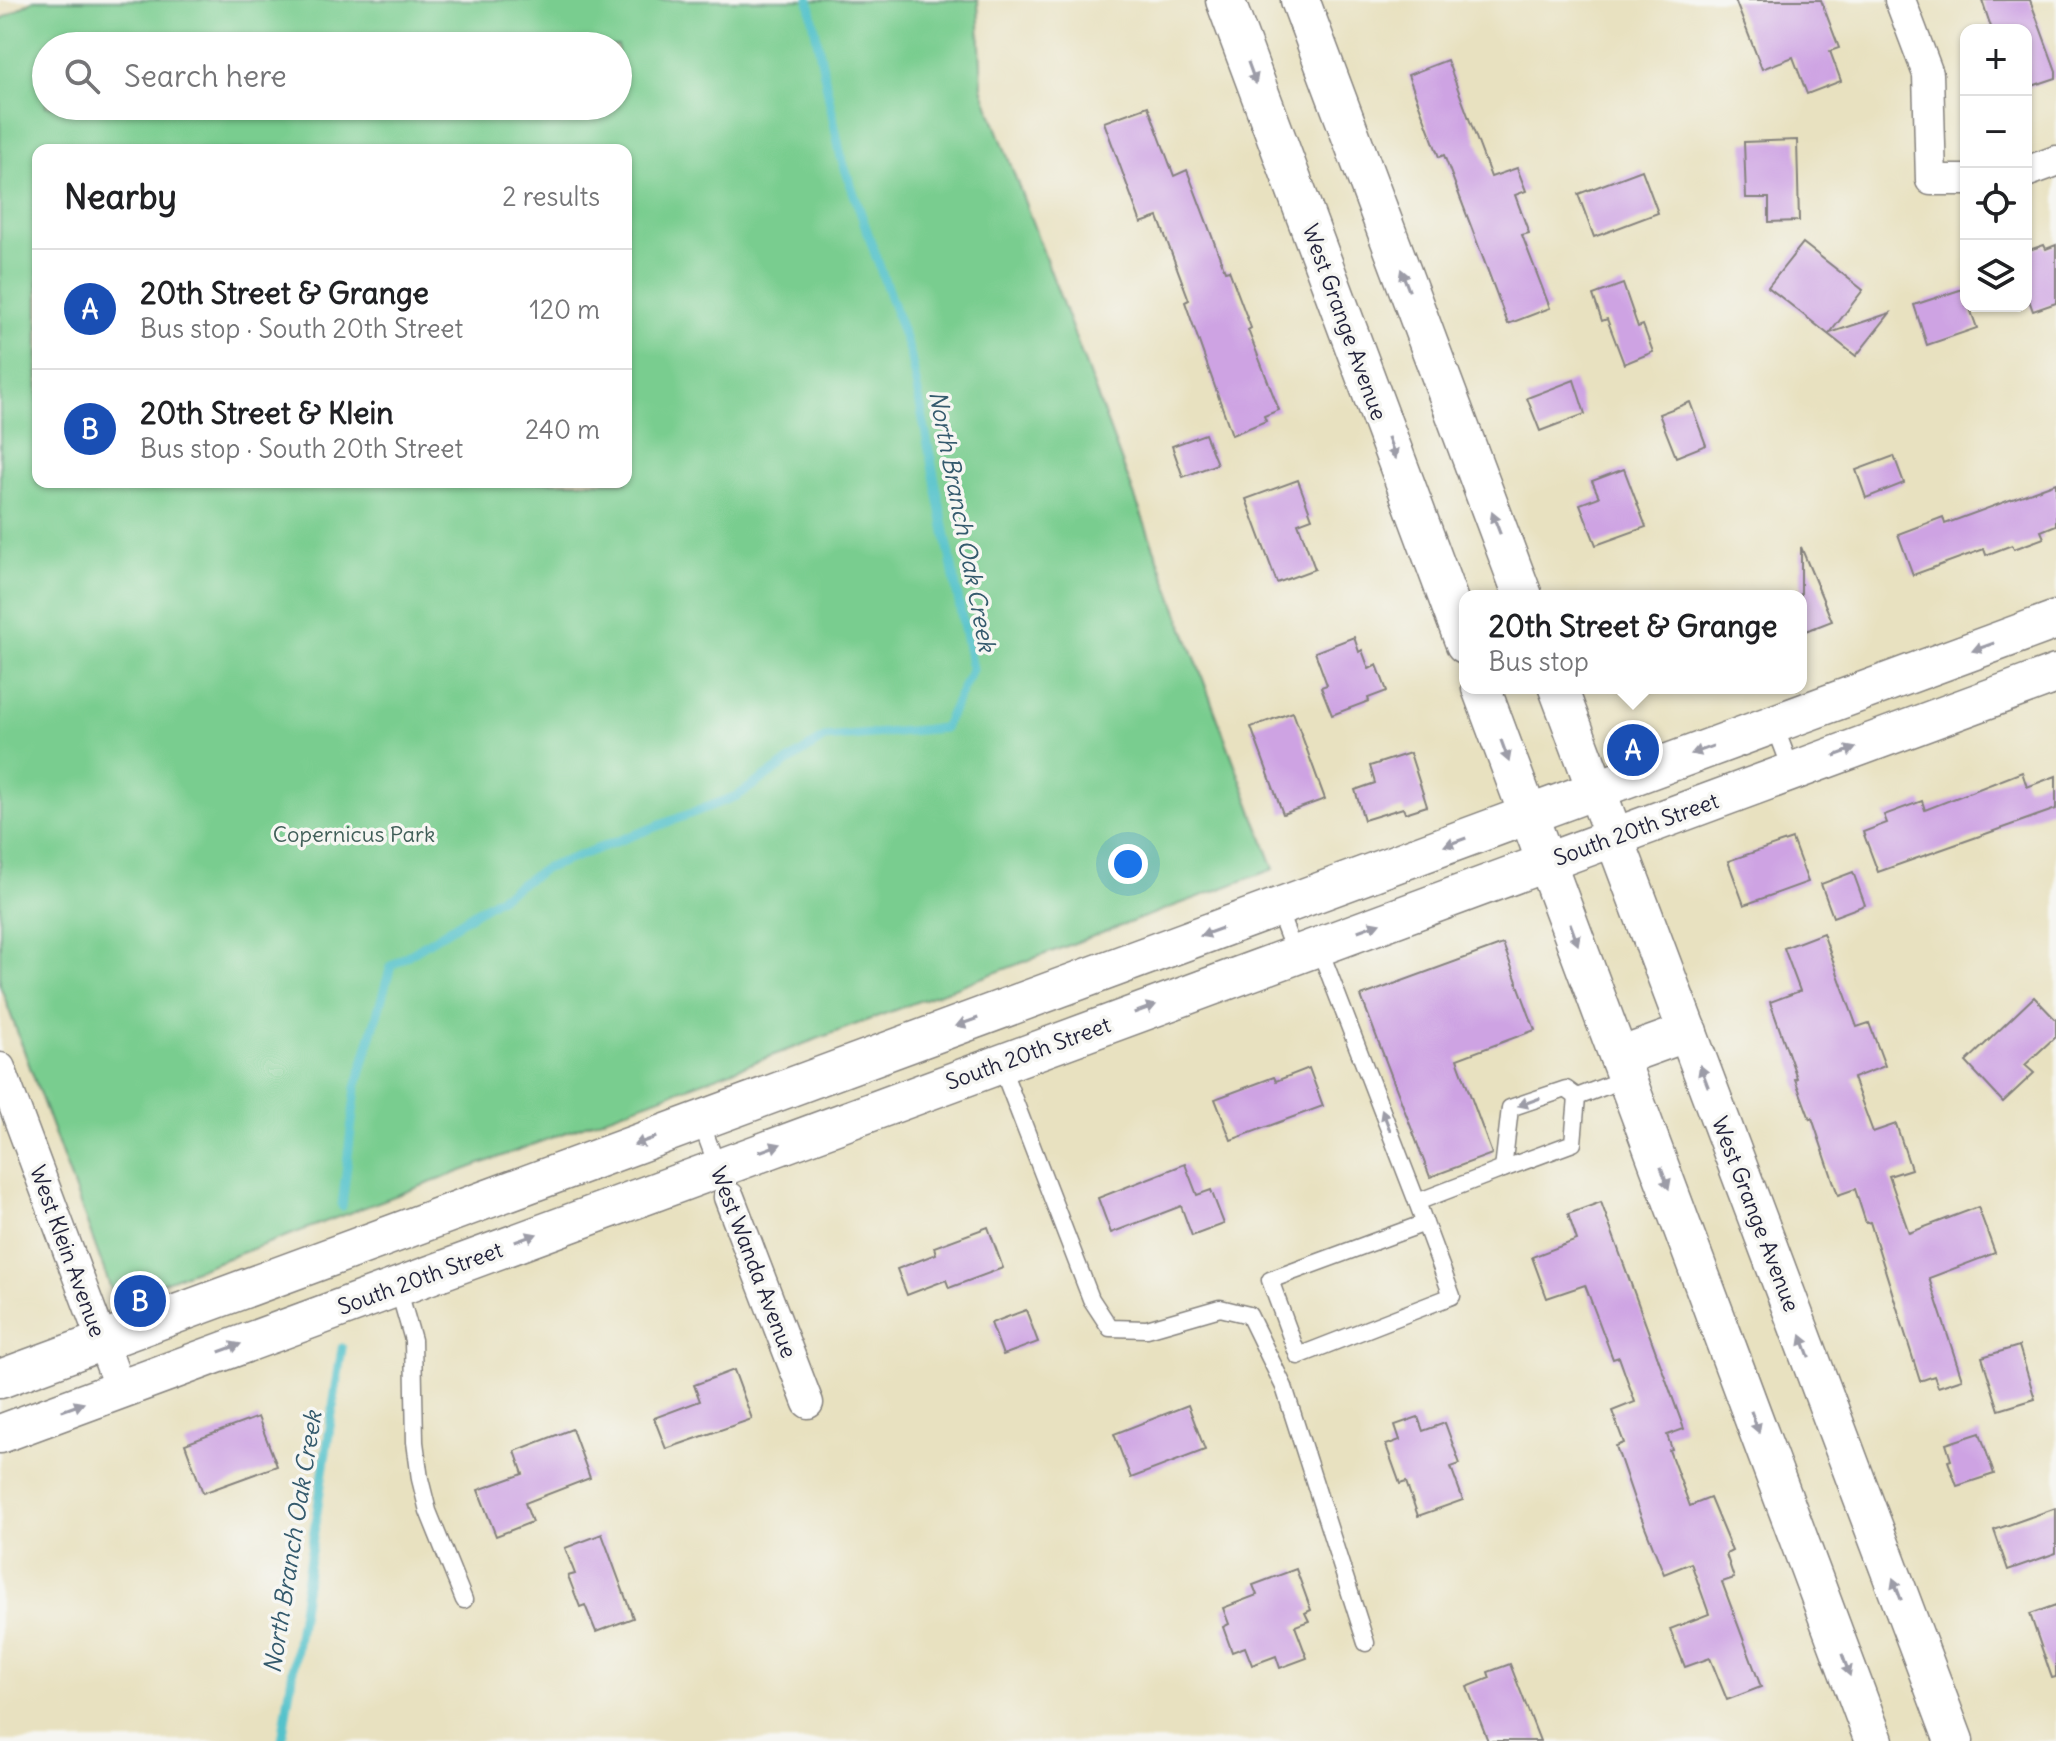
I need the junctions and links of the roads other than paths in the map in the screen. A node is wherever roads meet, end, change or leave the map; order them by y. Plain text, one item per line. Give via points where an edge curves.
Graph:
1 (1225, 0) edge
2 (1300, 0) edge
3 (1900, 0) edge
4 (2056, 161) edge
5 (2032, 170) edge
6 (1960, 180) edge
7 (1521, 590) edge
8 (2056, 620) edge
9 (1459, 626) edge
10 (2056, 674) edge
11 (1483, 694) edge
12 (1560, 694) edge
13 (1774, 724) junction
14 (1792, 771) junction
15 (1596, 789) junction
16 (1528, 815) junction
17 (1614, 836) junction
18 (1546, 861) junction
19 (1277, 907) junction
20 (1307, 950) junction
21 (1688, 1032) junction
22 (1000, 1063) junction
23 (1623, 1067) junction
24 (0, 1068) edge
25 (1577, 1097) junction
26 (700, 1120) junction
27 (1503, 1169) junction
28 (723, 1182) junction
29 (1417, 1202) junction
30 (1425, 1223) junction
31 (397, 1286) junction
32 (102, 1341) junction
33 (0, 1379) edge
34 (120, 1389) junction
35 (808, 1403) dead end
36 (0, 1434) edge
37 (464, 1600) dead end
38 (1366, 1643) dead end
39 (1874, 1741) edge
40 (1954, 1741) edge

1 -> 9 street, West Grange Avenue
7 -> 2 street
3 - 6 street via 1928,74 1931,180
4 - 5 street
8 -> 13 street
14 -> 10 street, South 20th Street
11 -> 16 street
12 - 15 street, West Grange Avenue
13 - 14 lane
13 -> 15 street
14 - 17 street, South 20th Street
15 - 16 street
15 - 17 street, West Grange Avenue
16 - 18 street
16 -> 19 street
17 - 18 street, South 20th Street
17 - 21 street, West Grange Avenue
20 -> 18 street, South 20th Street
18 -> 23 street
19 - 20 lane
19 -> 26 street
22 -> 20 street, South 20th Street
29 -> 20 lane
21 - 23 street
40 -> 21 street, West Grange Avenue
28 -> 22 street, South 20th Street
22 - 38 lane via 1091,1299 1110,1328 1147,1329 1220,1308 1249,1315 1284,1387
23 - 25 lane
23 -> 39 street
24 - 32 street, West Klein Avenue
25 - 27 lane via 1573,1143
25 -> 27 lane via 1566,1089 1510,1108
26 - 28 lane, West Wanda Avenue
26 -> 32 street
27 - 29 lane
31 -> 28 street, South 20th Street
28 - 35 street, West Wanda Avenue
29 - 30 lane
30 - 30 lane via 1452,1296 1298,1356 1270,1280
34 -> 31 street, South 20th Street
31 - 37 lane via 413,1340 420,1479
32 - 33 street
32 - 34 street, West Klein Avenue
36 -> 34 street, South 20th Street

